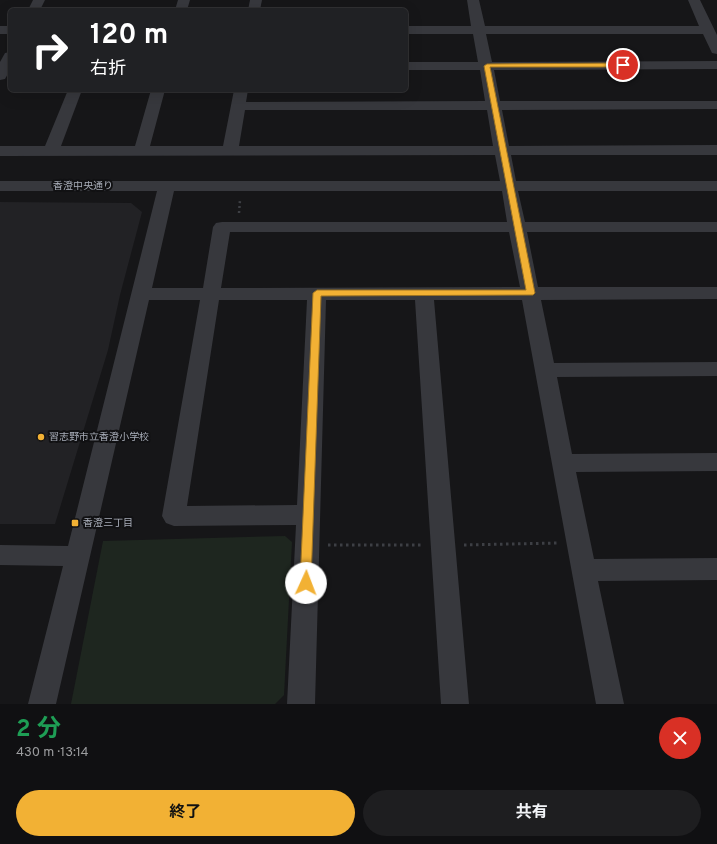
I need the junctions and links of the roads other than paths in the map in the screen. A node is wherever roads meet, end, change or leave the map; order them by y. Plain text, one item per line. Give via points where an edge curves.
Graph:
1 (473, 0) edge
2 (694, 0) edge
3 (408, 30) edge
4 (480, 30) junction
5 (707, 30) junction
6 (717, 50) edge
7 (717, 65) edge
8 (408, 66) edge
9 (487, 66) junction
10 (74, 92) edge
11 (157, 92) edge
12 (241, 92) edge
13 (717, 105) edge
14 (238, 106) junction
15 (495, 106) junction
16 (230, 150) junction
17 (502, 150) junction
18 (717, 150) edge
19 (0, 151) edge
20 (51, 151) junction
21 (141, 151) junction
22 (0, 186) edge
23 (167, 186) junction
24 (509, 186) junction
25 (717, 186) edge
26 (517, 226) junction
27 (717, 227) edge
28 (424, 292) junction
29 (211, 293) junction
30 (317, 293) junction
31 (530, 293) junction
32 (717, 293) edge
33 (140, 294) junction
34 (717, 369) edge
35 (545, 370) junction
36 (717, 462) edge
37 (562, 463) junction
38 (308, 516) junction
39 (0, 555) edge
40 (76, 556) junction
41 (717, 569) edge
42 (584, 570) junction
43 (42, 704) edge
44 (301, 704) edge
45 (455, 704) edge
46 (610, 704) edge

1 - 4 street
2 - 5 street
3 - 4 street
4 - 5 street
4 - 9 street
5 - 6 street
7 - 9 street
8 - 9 street
9 - 15 street
10 - 20 street
11 - 21 street
12 - 14 street
13 - 15 street
14 - 15 street
14 - 16 street
15 - 17 street
16 - 17 street
16 - 21 street
17 - 18 street
17 - 24 street
19 - 20 street
20 - 21 street
22 - 23 street, 香澄中央通り
23 - 24 street, 香澄中央通り
23 - 33 street
24 - 25 street, 香澄中央通り
24 - 26 street
26 - 27 street
26 - 29 street via 222,227
26 - 31 street
28 - 30 street
28 - 31 street
28 - 45 street
29 - 30 street
29 - 33 street
29 - 38 street via 174,516
30 - 38 street
31 - 32 street
31 - 35 street
33 - 40 street
34 - 35 street
35 - 37 street
36 - 37 street
37 - 42 street
38 - 44 street
39 - 40 street
40 - 43 street
41 - 42 street
42 - 46 street

